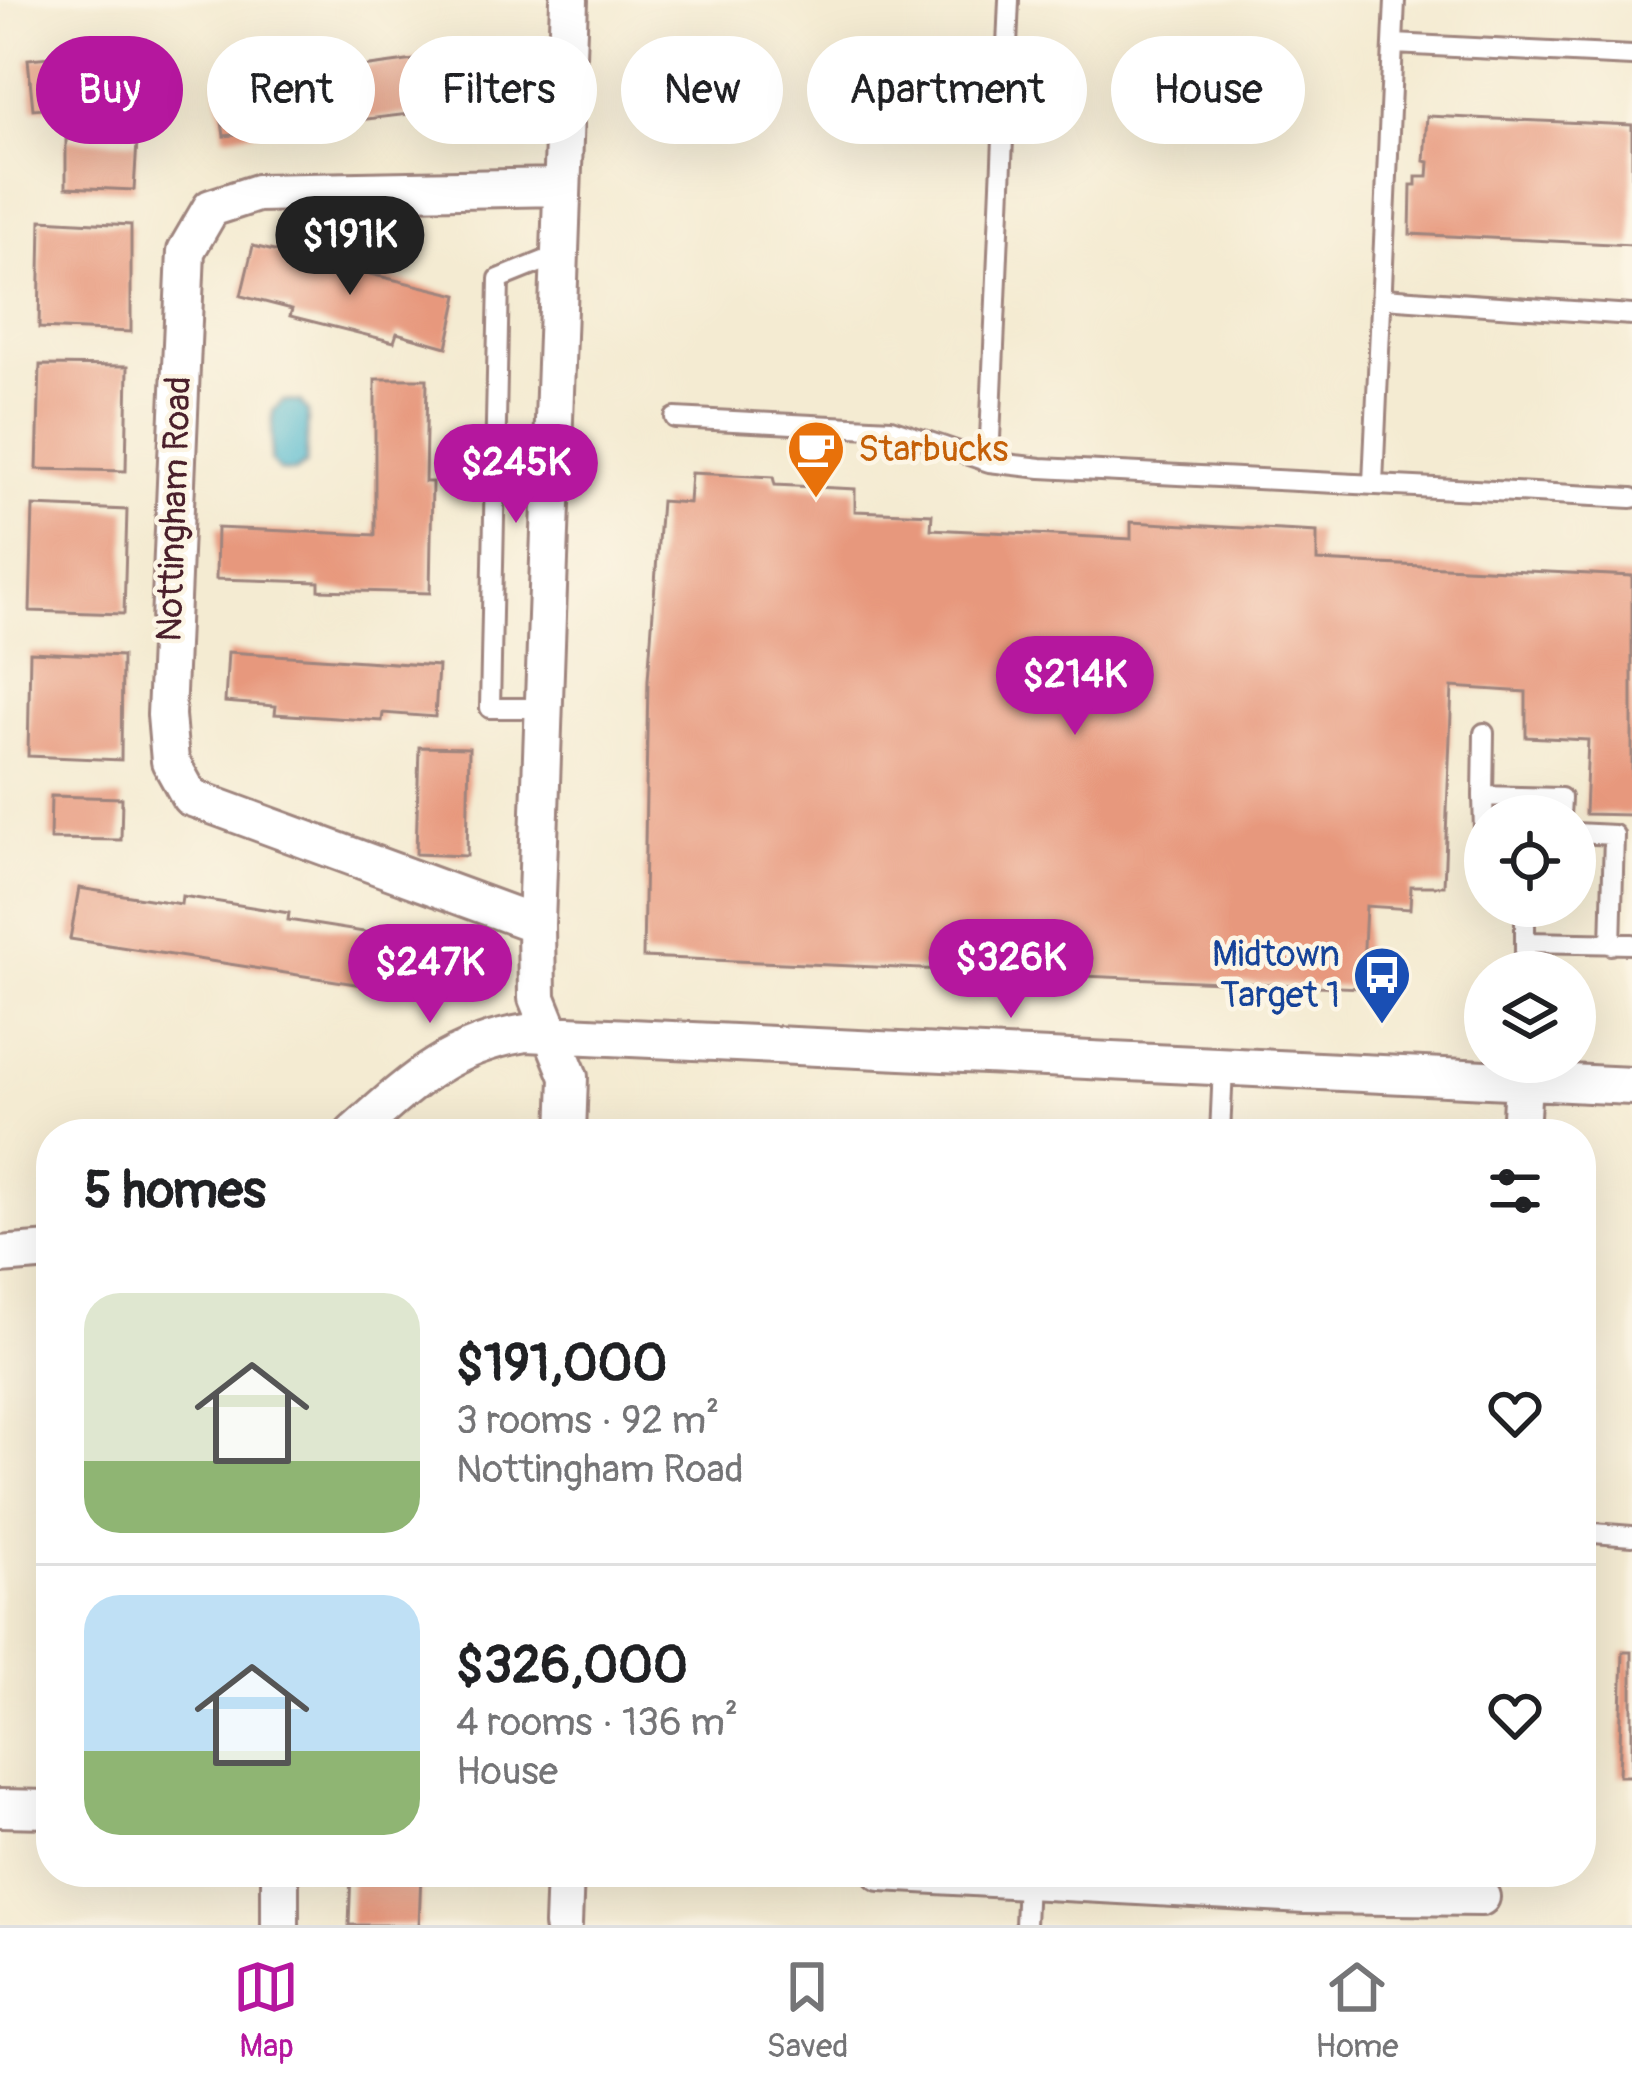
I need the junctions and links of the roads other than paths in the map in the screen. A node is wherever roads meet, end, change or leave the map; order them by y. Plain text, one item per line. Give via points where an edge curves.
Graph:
1 (569, 0) edge
2 (1009, 0) edge
3 (1394, 0) edge
4 (1394, 44) junction
5 (1632, 56) edge
6 (562, 187) junction
7 (561, 254) junction
8 (1383, 298) junction
9 (1632, 315) edge
10 (675, 418) dead end
11 (989, 462) junction
12 (1373, 483) junction
13 (1632, 497) edge
14 (546, 708) junction
15 (1484, 733) dead end
16 (1483, 795) edge
17 (1596, 834) edge
18 (536, 924) junction
19 (1525, 927) edge
20 (1525, 942) junction
21 (1632, 944) edge
22 (1611, 945) junction
23 (1525, 951) edge
24 (554, 1034) junction
25 (1223, 1067) junction
26 (1464, 1077) edge
27 (1596, 1081) edge
28 (1523, 1083) edge
29 (1632, 1086) edge
30 (370, 1119) edge
31 (568, 1119) edge
32 (1221, 1119) edge
33 (1521, 1119) edge
34 (36, 1252) edge
35 (0, 1255) edge
36 (1596, 1533) edge
37 (1632, 1536) edge
38 (0, 1808) edge
39 (36, 1809) edge
40 (280, 1887) edge
41 (564, 1887) edge
42 (1027, 1887) edge
43 (1157, 1887) edge
44 (1481, 1898) edge
45 (280, 1925) edge
46 (563, 1925) edge
47 (1025, 1925) edge

1 - 6 street
2 - 11 lane
3 - 4 lane
4 - 5 lane
4 - 8 lane
6 - 7 street
6 - 18 street, Nottingham Road via 257,193 211,208 186,251 166,715 170,760 190,797
7 - 14 street
7 - 14 lane via 499,279 490,708
8 - 9 lane
8 - 12 lane
10 - 11 lane via 891,429
11 - 12 lane
12 - 13 lane
14 - 18 street
15 - 16 lane
17 - 22 lane via 1614,835
18 - 24 street via 537,998
19 - 20 lane
20 - 22 lane
20 - 23 lane
21 - 22 lane
24 - 25 street
24 - 30 street via 502,1036 449,1056
24 - 31 street via 569,1077
25 - 26 street
25 - 32 lane
27 - 29 street
28 - 33 street
34 - 35 street
36 - 37 lane
38 - 39 street
40 - 45 street
41 - 46 street
42 - 47 lane
43 - 44 street

